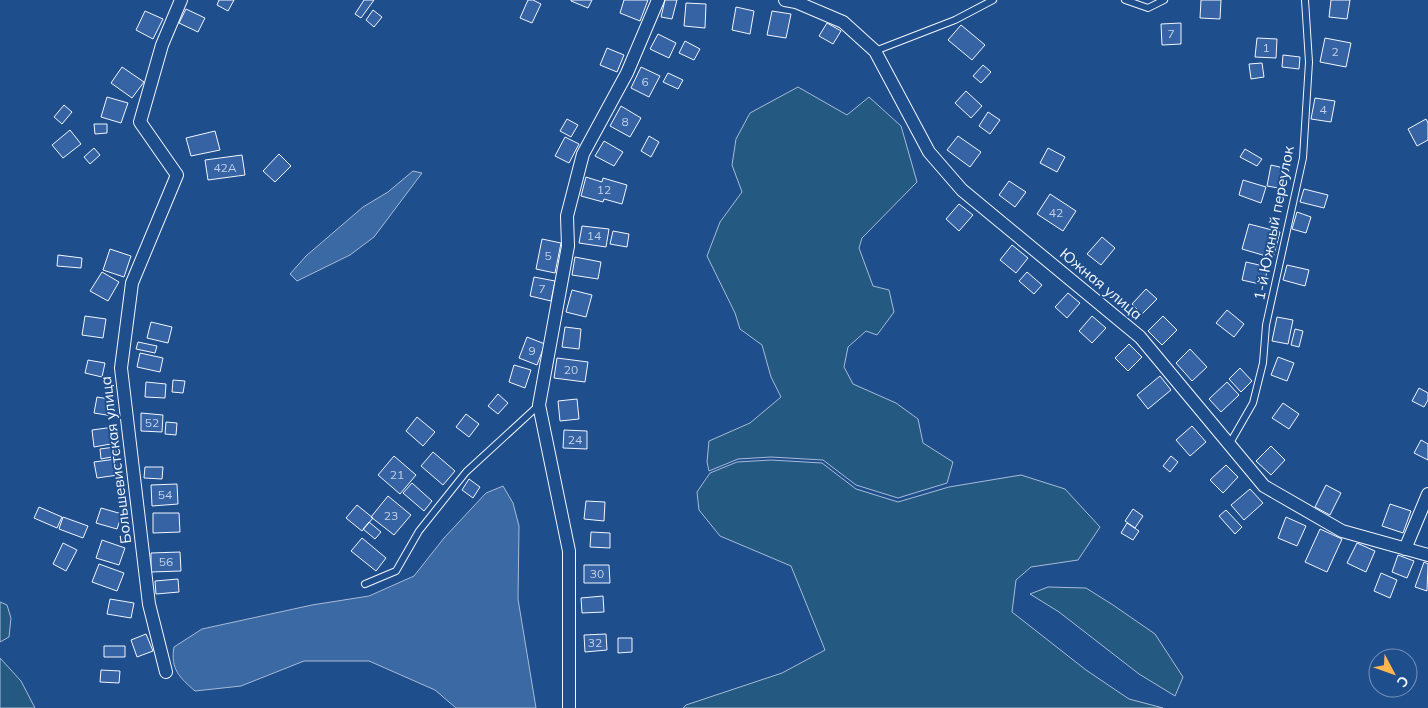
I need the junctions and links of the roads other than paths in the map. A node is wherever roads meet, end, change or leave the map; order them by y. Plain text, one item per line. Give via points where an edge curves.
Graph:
1 (181, 0) edge
2 (658, 0) edge
3 (785, 0) edge
4 (993, 0) edge
5 (1125, 0) edge
6 (1164, 0) edge
7 (1305, 0) edge
8 (875, 52) junction
9 (539, 405) junction
10 (1230, 443) junction
11 (1428, 494) edge
12 (1405, 549) junction
13 (1428, 555) edge
14 (365, 584) dead end
15 (166, 672) dead end
16 (569, 708) edge

1 - 15 street, Большевистская улица via 162,45 140,122 177,175 132,283 121,368 149,604
2 - 9 street via 628,73 583,154 567,216 568,246
3 - 8 street, Южная улица via 843,22
4 - 8 lane via 955,20
5 - 6 lane via 1148,8
7 - 10 lane, 1-й Южный переулок via 1309,62 1302,158 1266,325 1263,364 1253,403
8 - 10 street, Южная улица via 929,152 962,190 1140,337
9 - 14 lane via 466,472 420,531 396,570
9 - 16 street via 569,551
10 - 12 street, Южная улица via 1264,486 1342,531
11 - 12 street
12 - 13 street, Южная улица

